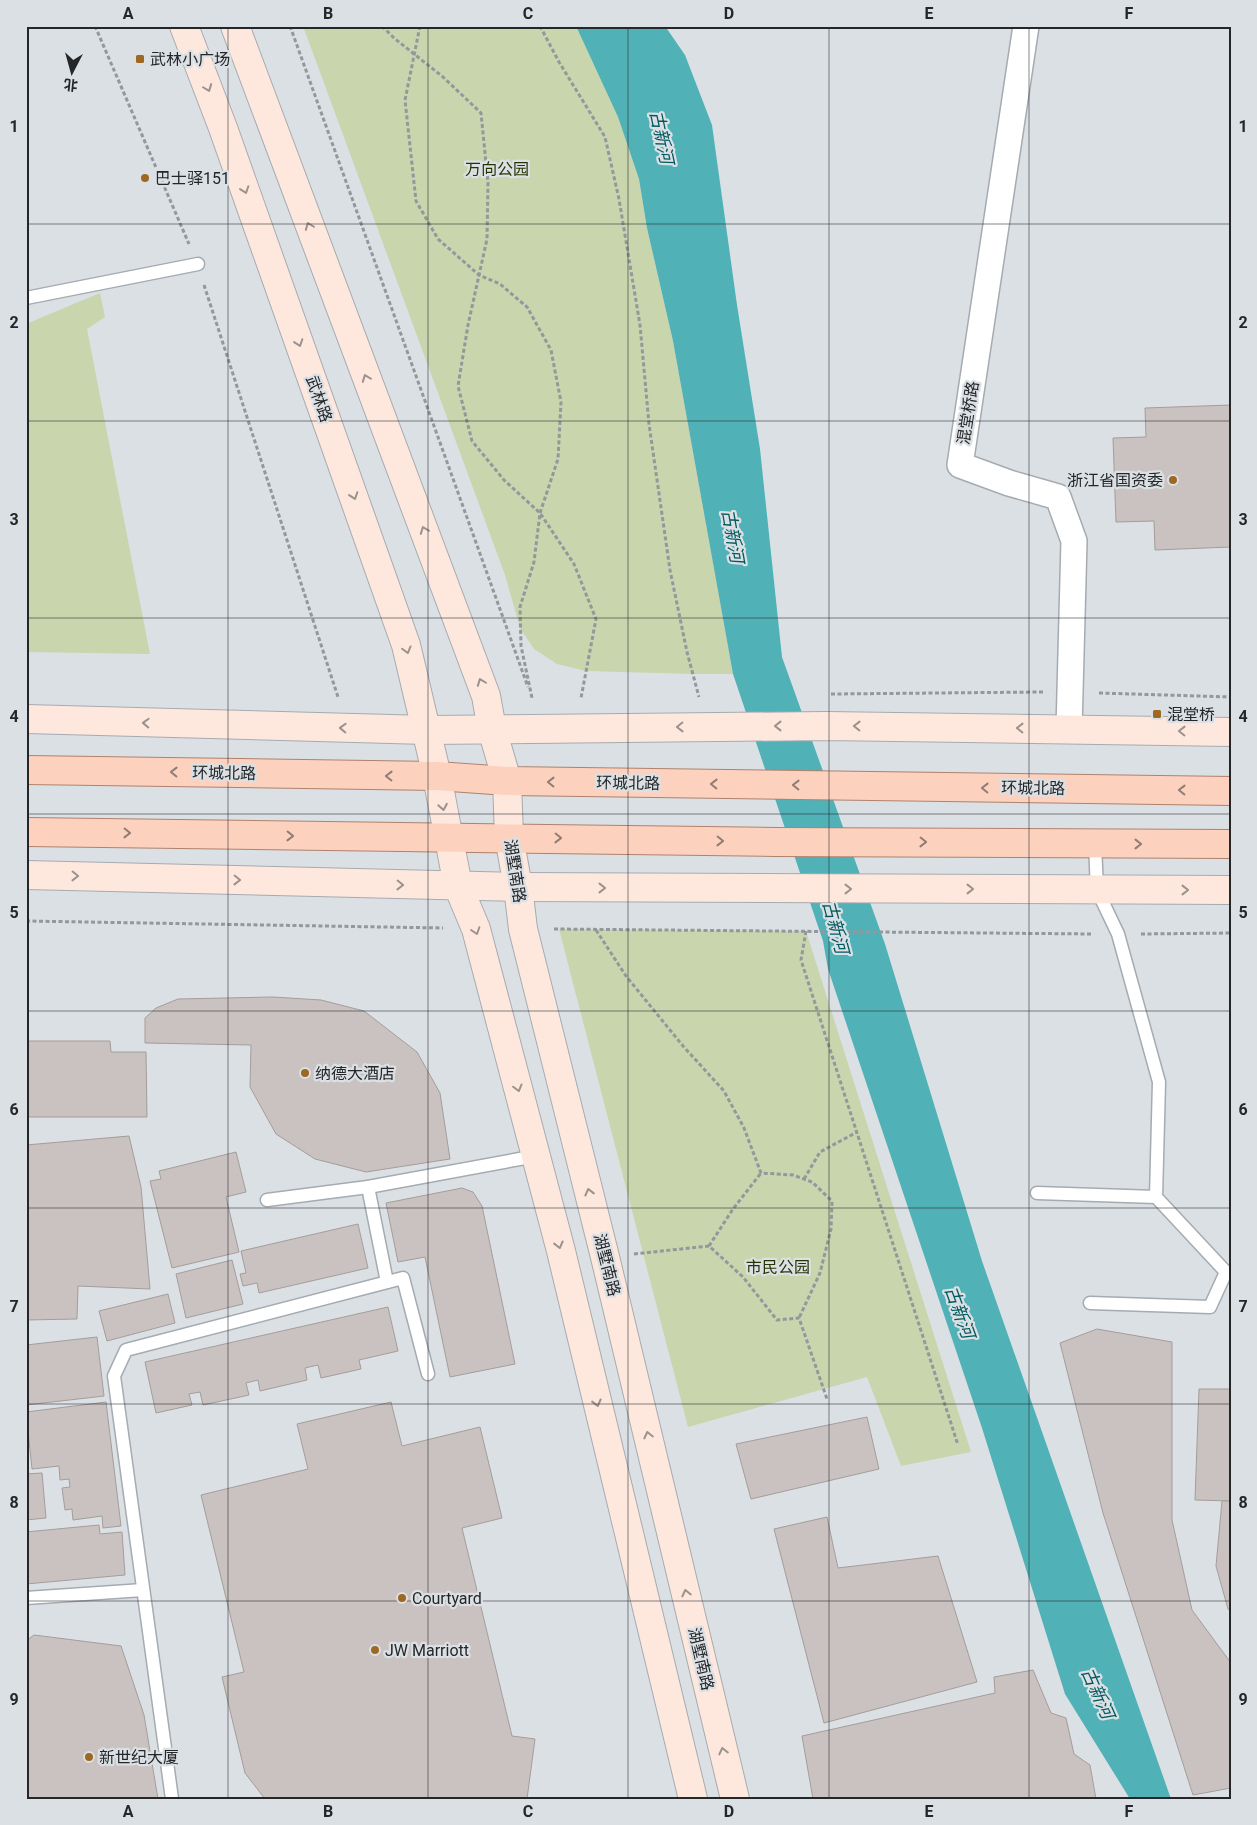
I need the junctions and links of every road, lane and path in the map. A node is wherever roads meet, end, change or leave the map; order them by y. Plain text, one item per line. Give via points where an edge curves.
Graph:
1 (95, 26) edge
2 (184, 26) edge
3 (234, 26) edge
4 (290, 26) edge
5 (382, 26) edge
6 (420, 26) edge
7 (540, 26) edge
8 (1026, 26) edge
9 (413, 53) junction
10 (198, 264) junction
11 (479, 275) junction
12 (26, 298) edge
13 (540, 512) junction
14 (1071, 692) junction
15 (825, 694) dead end
16 (1231, 697) edge
17 (338, 698) dead end
18 (581, 699) dead end
19 (699, 699) dead end
20 (26, 720) edge
21 (1069, 729) junction
22 (427, 730) junction
23 (492, 730) junction
24 (1231, 732) edge
25 (26, 770) edge
26 (437, 776) junction
27 (507, 781) junction
28 (1231, 791) edge
29 (26, 832) edge
30 (509, 837) junction
31 (449, 838) junction
32 (1095, 844) junction
33 (1231, 844) edge
34 (26, 875) edge
35 (458, 886) junction
36 (518, 887) junction
37 (1097, 890) junction
38 (1231, 890) edge
39 (26, 921) edge
40 (523, 928) junction
41 (476, 929) junction
42 (596, 929) junction
43 (806, 931) junction
44 (1231, 933) edge
45 (1118, 934) junction
46 (857, 1132) junction
47 (536, 1156) junction
48 (761, 1173) junction
49 (804, 1179) junction
50 (368, 1187) junction
51 (1037, 1192) dead end
52 (1156, 1197) junction
53 (267, 1200) dead end
54 (709, 1246) junction
55 (605, 1257) junction
56 (1228, 1272) edge
57 (387, 1282) junction
58 (1090, 1303) dead end
59 (799, 1318) junction
60 (428, 1374) dead end
61 (827, 1399) dead end
62 (958, 1445) dead end
63 (143, 1590) junction
64 (26, 1598) edge
65 (172, 1799) edge
66 (693, 1799) edge
67 (735, 1799) edge

1 - 10 path
2 -> 22 main road, 武林路 via 406,645
23 -> 3 main road via 486,696
4 - 13 path via 532,699 521,646 520,607 534,562
5 - 9 path
6 - 9 path
7 - 19 path via 605,137 619,198 640,325 649,424 670,570
8 - 14 street, 混堂桥路 via 960,465 1058,497 1074,541
9 - 11 path via 404,100 416,201 438,239
9 - 11 path via 481,113 488,183 487,239
10 - 12 lane
10 - 17 path
11 - 13 path via 458,386 469,432 472,441 504,480
11 - 13 path via 500,284 527,307 551,350 562,402 558,459
13 - 18 path via 574,564 596,619
14 - 15 path
14 - 16 path
14 - 21 street, 混堂桥路
22 -> 20 main road
21 -> 23 main road via 826,726
24 -> 21 main road
22 - 23 main road
22 - 26 main road, 武林路
23 - 27 main road, 湖墅南路
26 -> 25 main road, 环城北路
26 - 27 main road, 环城北路
26 -> 31 main road
28 -> 27 main road, 环城北路
27 - 30 main road, 湖墅南路
29 -> 31 main road
30 - 31 main road
30 -> 32 main road
30 - 36 main road, 湖墅南路
31 - 35 main road
32 -> 33 main road
32 - 37 lane
34 -> 35 main road
35 - 36 main road
35 - 41 main road
36 -> 37 main road
36 - 40 main road, 湖墅南路
37 -> 38 main road
37 - 45 lane
39 - 41 path
40 - 42 path
55 -> 40 main road, 湖墅南路
41 -> 47 main road
42 - 43 path
42 - 48 path via 626,976 724,1091 744,1128
43 - 45 path
43 - 46 path via 801,960
44 - 45 path
45 - 52 lane via 1159,1082
46 - 49 path via 820,1152
46 - 62 path
47 - 50 lane
47 -> 66 main road
48 - 49 path
48 - 54 path
49 - 59 path via 812,1182 832,1201 831,1229 820,1273
50 - 53 lane
50 - 57 lane
51 - 52 lane
52 - 56 lane
54 - 55 path
54 - 59 path via 743,1276 777,1320
67 -> 55 main road, 湖墅南路
56 - 58 lane via 1210,1307
57 - 60 lane via 403,1278
57 - 63 lane via 126,1350 114,1376
59 - 61 path
63 - 64 lane
63 - 65 lane

